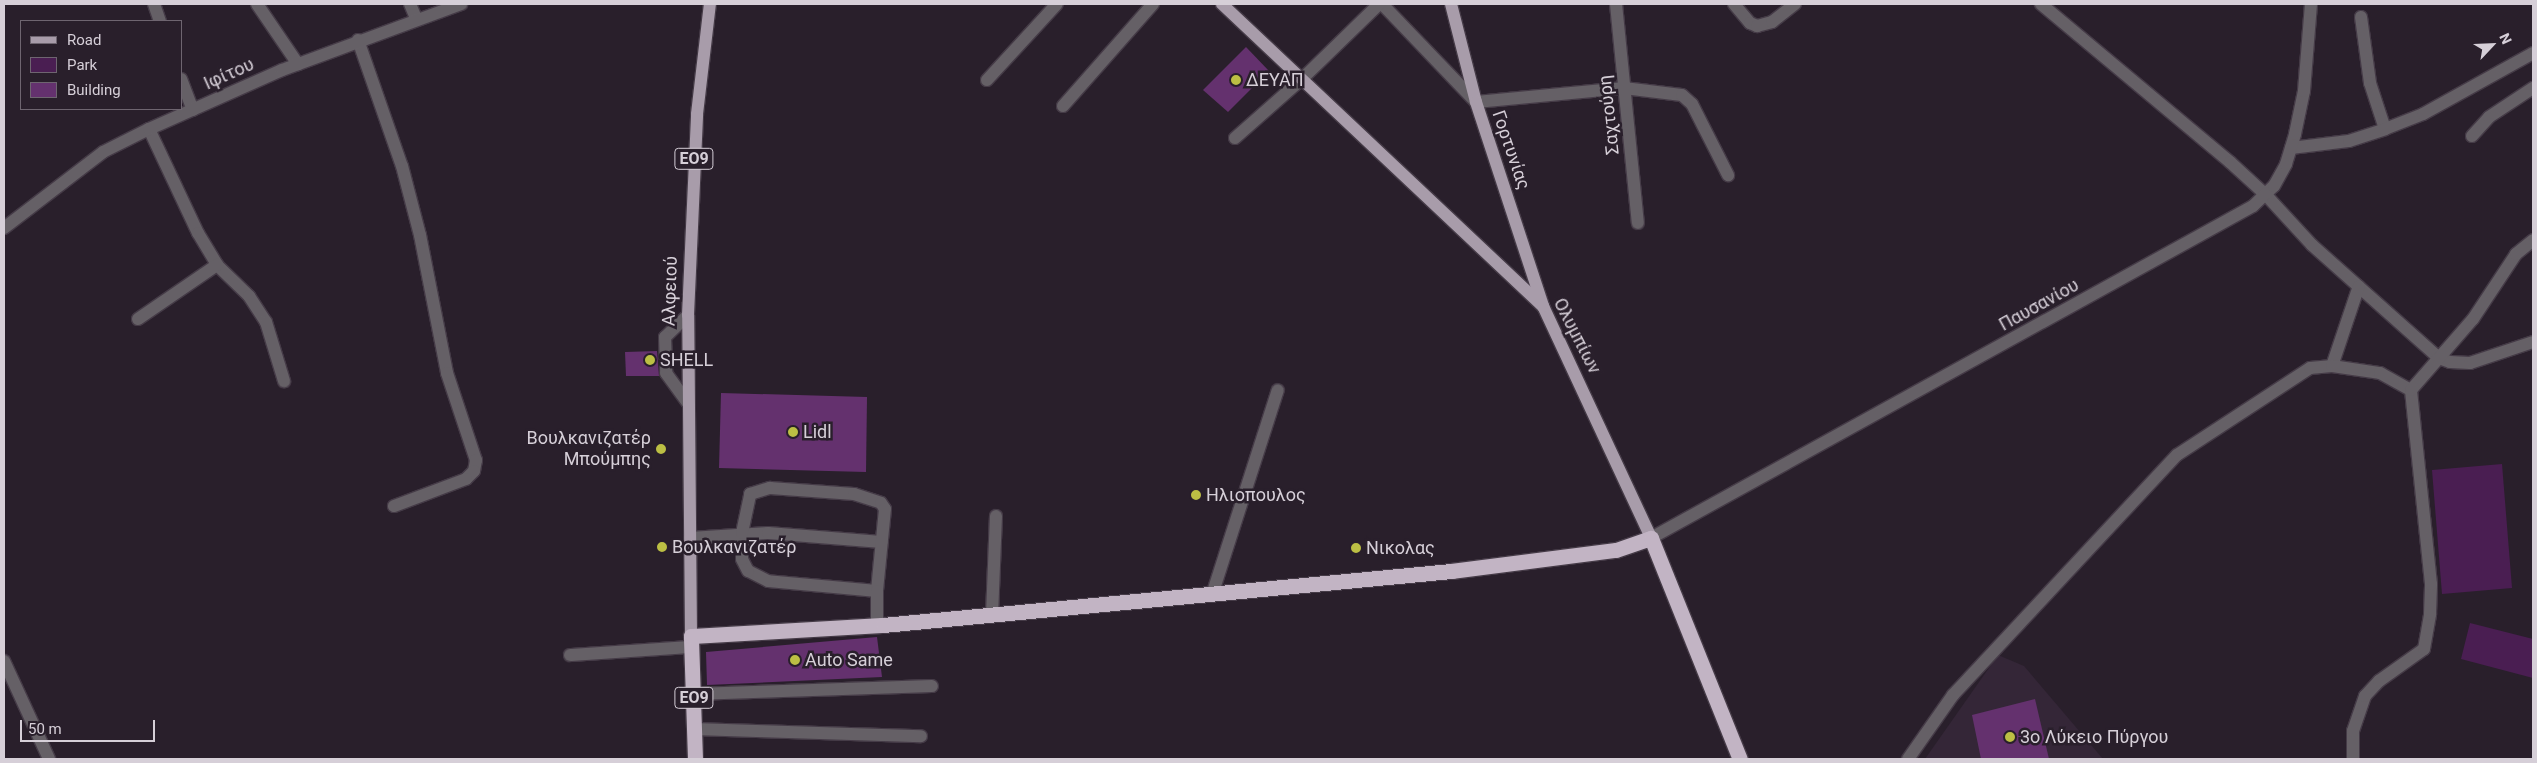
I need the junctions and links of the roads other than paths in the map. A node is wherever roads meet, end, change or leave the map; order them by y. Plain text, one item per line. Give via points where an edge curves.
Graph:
1 (154, 4) edge
2 (257, 4) edge
3 (410, 4) edge
4 (462, 4) edge
5 (710, 4) edge
6 (1057, 4) edge
7 (1153, 4) edge
8 (1222, 4) edge
9 (1380, 4) edge
10 (1451, 4) edge
11 (1616, 4) edge
12 (1734, 4) edge
13 (1795, 4) edge
14 (2041, 4) edge
15 (2311, 4) edge
16 (2360, 17) dead end
17 (416, 18) junction
18 (160, 20) edge
19 (358, 40) junction
20 (2533, 53) edge
21 (298, 64) junction
22 (1303, 78) junction
23 (987, 80) dead end
24 (182, 81) edge
25 (1624, 88) junction
26 (2533, 88) edge
27 (1476, 102) junction
28 (1063, 106) dead end
29 (192, 110) junction
30 (149, 128) junction
31 (2385, 129) junction
32 (2472, 136) dead end
33 (1235, 138) dead end
34 (2291, 148) junction
35 (1728, 175) dead end
36 (2266, 195) junction
37 (1638, 223) dead end
38 (4, 228) edge
39 (2533, 240) edge
40 (217, 264) junction
41 (2359, 286) junction
42 (1543, 306) junction
43 (688, 316) junction
44 (138, 319) dead end
45 (2533, 342) edge
46 (2439, 358) junction
47 (2332, 366) junction
48 (284, 380) dead end
49 (1278, 390) dead end
50 (2411, 390) junction
51 (689, 404) junction
52 (394, 506) dead end
53 (996, 516) dead end
54 (742, 532) junction
55 (690, 538) junction
56 (1651, 538) junction
57 (882, 542) junction
58 (877, 591) junction
59 (1212, 595) junction
60 (992, 615) junction
61 (877, 625) junction
62 (691, 641) junction
63 (570, 655) dead end
64 (4, 662) edge
65 (932, 686) dead end
66 (694, 694) junction
67 (694, 729) junction
68 (921, 736) dead end
69 (50, 759) edge
70 (695, 759) edge
71 (1740, 759) edge
72 (1908, 759) edge
73 (2353, 759) edge

1 - 18 street
2 - 21 street
3 - 17 street
4 - 17 street, Ιφίτου
5 - 43 main road, Αλφειού / ΕΟ9 via 697,114
6 - 23 street
7 - 28 street
8 - 22 main road, Ολυμπίων
9 - 22 street
9 - 27 street
10 - 27 main road, Γορτυνίας
11 - 25 street, Σαχτούρη
12 - 13 street via 1750,23 1757,26 1772,22
14 - 36 street
15 - 34 street, Παυσανίου via 2304,91
16 - 31 street via 2370,83
17 - 19 street, Ιφίτου
19 - 21 street, Ιφίτου
19 - 52 street via 402,166 420,235 448,373 476,460 474,471 466,479
20 - 31 street via 2422,114
21 - 29 street, Ιφίτου
22 - 33 street
22 - 42 main road, Ολυμπίων
24 - 29 street
25 - 27 street
25 - 35 street via 1682,95 1692,104
25 - 37 street, Σαχτούρη
26 - 32 street via 2489,117
27 - 42 main road, Γορτυνίας
29 - 30 street, Ιφίτου
30 - 38 street, Ιφίτου via 103,152
30 - 40 street via 198,233
31 - 34 street via 2349,141
34 - 36 street, Παυσανίου via 2286,164
36 - 41 street via 2312,245
36 - 56 street, Παυσανίου via 2229,222
39 - 46 street via 2516,254 2473,320
40 - 44 street
40 - 48 street via 249,296 266,322
41 - 46 street
41 - 47 street
42 - 56 main road, Ολυμπίων
43 - 51 main road, Αλφειού / ΕΟ9
43 - 51 street via 665,337 666,373
45 - 46 street via 2470,363
46 - 50 street
47 - 50 street via 2380,373
47 - 72 street via 2310,368 2293,376 2177,455 1953,695
49 - 59 street
50 - 73 street via 2431,575 2430,614 2424,649 2379,680 2365,696 2353,731
51 - 55 main road, Αλφειού / ΕΟ9
53 - 60 street
54 - 55 street
54 - 57 street
54 - 57 street via 750,494 770,488 789,489 854,494 881,503 885,509
54 - 58 street via 742,559 748,571 768,581
55 - 62 main road, Αλφειού / ΕΟ9
56 - 59 highway via 1616,550 1451,571
56 - 71 highway, Ολυμπίων
57 - 58 street
58 - 61 street
59 - 60 highway
60 - 61 highway
61 - 62 highway
62 - 63 street
62 - 66 highway, Αλφειού / ΕΟ9
64 - 69 street via 32,715
65 - 66 street
66 - 67 highway, Αλφειού / ΕΟ9
67 - 68 street
67 - 70 highway, Αλφειού / ΕΟ9

